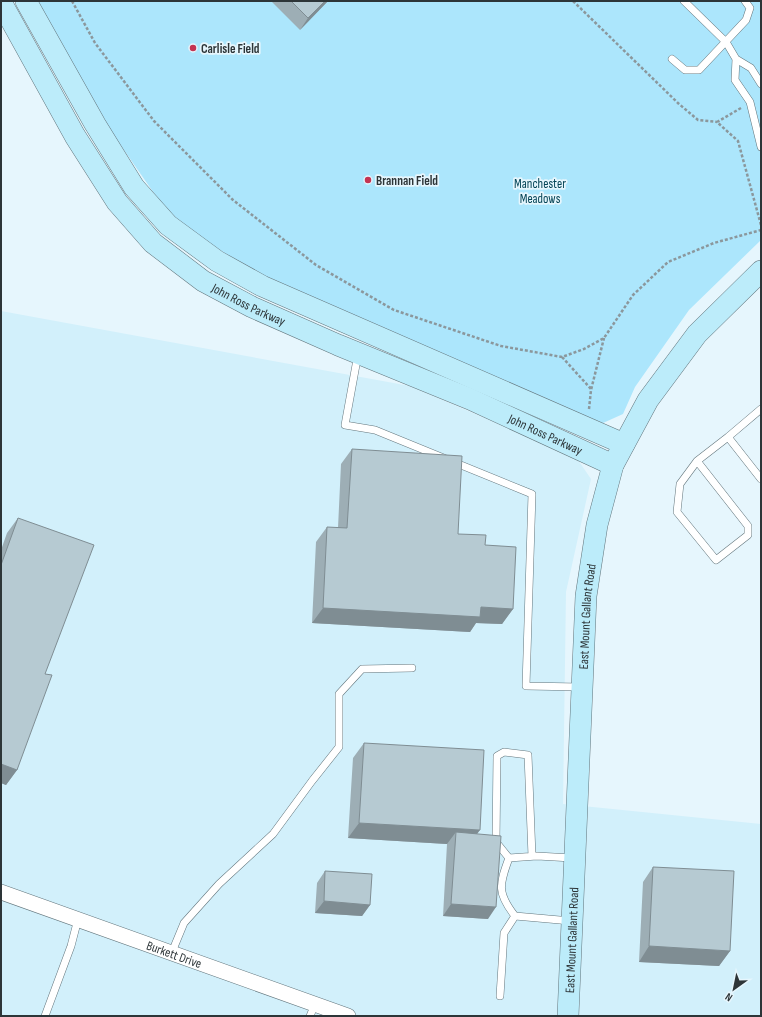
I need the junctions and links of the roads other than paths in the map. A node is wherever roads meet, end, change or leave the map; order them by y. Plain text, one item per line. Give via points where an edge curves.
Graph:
1 (26, 1) edge
2 (684, 1) edge
3 (745, 1) edge
4 (1, 2) edge
5 (726, 42) junction
6 (672, 59) dead end
7 (736, 59) junction
8 (761, 84) edge
9 (759, 122) edge
10 (761, 147) edge
11 (761, 271) edge
12 (358, 353) junction
13 (761, 409) edge
14 (728, 437) junction
15 (624, 444) junction
16 (698, 461) junction
17 (614, 465) junction
18 (761, 479) edge
19 (412, 668) dead end
20 (582, 687) junction
21 (532, 856) junction
22 (509, 858) junction
23 (575, 858) junction
24 (1, 892) edge
25 (515, 916) junction
26 (78, 919) junction
27 (572, 921) junction
28 (172, 952) junction
29 (500, 996) dead end
30 (312, 1010) edge
31 (45, 1016) edge
32 (348, 1016) edge
33 (568, 1016) edge

1 - 15 street, John Ross Parkway via 95,124 134,187 168,225 217,261 262,286
2 - 5 lane
3 - 5 lane via 750,8 746,20
4 - 12 street, John Ross Parkway via 75,136 116,202 153,243 204,281 252,307
5 - 6 lane via 699,70 685,70
5 - 7 lane
7 - 8 lane via 751,68
7 - 9 lane via 735,80 750,102
9 - 10 lane
11 - 15 street, East Mount Gallant Road via 697,334 648,400
12 - 17 street, John Ross Parkway via 470,398
12 - 20 lane via 345,425 375,430 532,494 526,686
13 - 14 lane
14 - 16 lane
14 - 18 lane
15 - 17 street, East Mount Gallant Road
16 - 16 lane via 680,484 677,512 716,560 748,535 748,526
17 - 20 street, East Mount Gallant Road via 597,525 586,596
19 - 28 lane via 362,669 339,694 339,747 273,834 219,884 184,923
20 - 23 street, East Mount Gallant Road
21 - 22 lane
21 - 22 lane via 528,755 504,752 497,756 496,842
21 - 23 lane
22 - 25 lane via 501,882 504,902
23 - 27 street, East Mount Gallant Road
24 - 26 street, Burkett Drive
25 - 27 lane
25 - 29 lane via 504,933
26 - 28 street, Burkett Drive
26 - 31 lane
27 - 33 street, East Mount Gallant Road
28 - 30 street, Burkett Drive
30 - 32 street, Burkett Drive

